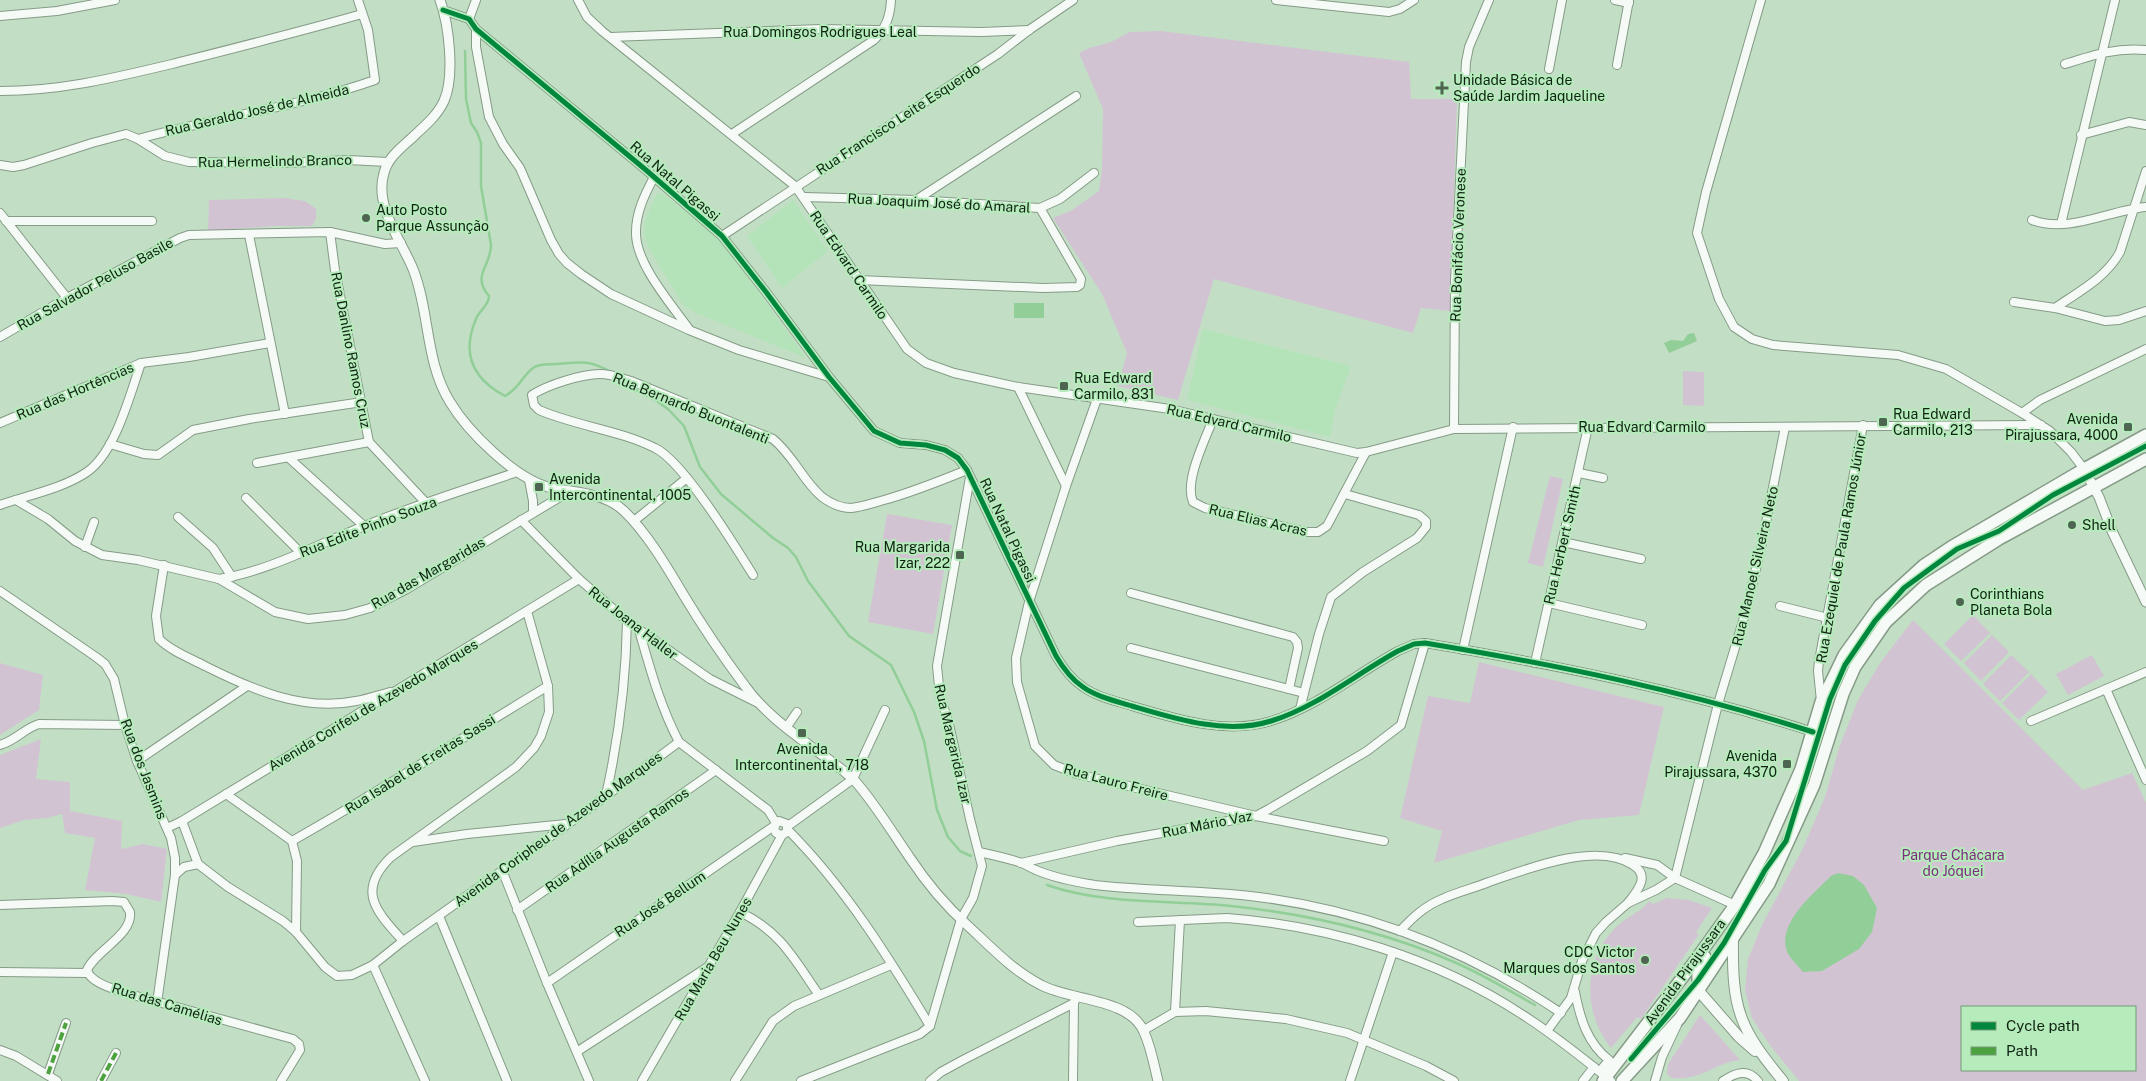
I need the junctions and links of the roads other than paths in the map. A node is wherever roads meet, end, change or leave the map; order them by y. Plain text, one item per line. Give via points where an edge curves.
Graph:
1 (115, 0) edge
2 (358, 0) edge
3 (440, 0) edge
4 (476, 0) edge
5 (578, 0) edge
6 (891, 0) edge
7 (1074, 0) edge
8 (1276, 0) edge
9 (1414, 0) edge
10 (1489, 0) edge
11 (1562, 0) edge
12 (1615, 0) edge
13 (1761, 0) edge
14 (2115, 0) edge
15 (1629, 2) edge
16 (443, 10) junction
17 (362, 14) junction
18 (0, 16) edge
19 (469, 19) junction
20 (476, 29) junction
21 (883, 30) junction
22 (1029, 30) junction
23 (611, 37) junction
24 (2146, 50) edge
25 (2102, 52) junction
26 (2065, 64) dead end
27 (1617, 65) dead end
28 (1550, 69) dead end
29 (0, 91) edge
30 (1076, 96) dead end
31 (2146, 125) edge
32 (732, 134) junction
33 (2081, 135) junction
34 (138, 139) junction
35 (388, 162) junction
36 (0, 165) edge
37 (2146, 171) edge
38 (1094, 174) dead end
39 (654, 177) junction
40 (795, 186) junction
41 (804, 197) junction
42 (916, 200) junction
43 (2146, 207) edge
44 (1040, 208) junction
45 (2134, 208) junction
46 (0, 213) edge
47 (2032, 220) dead end
48 (6, 221) junction
49 (152, 221) dead end
50 (2061, 224) junction
51 (330, 232) junction
52 (249, 235) junction
53 (722, 236) junction
54 (401, 243) junction
55 (859, 280) junction
56 (67, 298) junction
57 (2014, 302) dead end
58 (2055, 308) junction
59 (2146, 311) edge
60 (689, 330) junction
61 (1, 335) edge
62 (270, 342) junction
63 (2146, 349) edge
64 (141, 363) junction
65 (828, 377) junction
66 (1018, 387) junction
67 (1097, 399) junction
68 (362, 402) junction
69 (2022, 413) junction
70 (284, 414) junction
71 (1213, 419) junction
72 (0, 423) edge
73 (1863, 425) junction
74 (2041, 425) junction
75 (1513, 427) junction
76 (1588, 427) junction
77 (1786, 427) junction
78 (1454, 428) junction
79 (2146, 436) edge
80 (369, 442) junction
81 (110, 444) junction
82 (1366, 452) junction
83 (289, 458) junction
84 (2146, 459) edge
85 (257, 463) dead end
86 (2084, 469) junction
87 (517, 472) junction
88 (969, 473) junction
89 (1579, 473) junction
90 (687, 478) junction
91 (1602, 478) dead end
92 (529, 480) junction
93 (1066, 486) junction
94 (2093, 486) junction
95 (555, 488) junction
96 (570, 491) junction
97 (1345, 494) junction
98 (246, 498) dead end
99 (16, 500) junction
100 (550, 503) junction
101 (427, 504) junction
102 (0, 505) edge
103 (533, 512) junction
104 (178, 517) dead end
105 (521, 520) junction
106 (94, 522) dead end
107 (634, 522) junction
108 (364, 526) junction
109 (1563, 542) junction
110 (85, 547) junction
111 (1951, 547) junction
112 (300, 553) junction
113 (1641, 559) dead end
114 (164, 565) junction
115 (754, 575) dead end
116 (232, 577) junction
117 (219, 579) junction
118 (578, 580) junction
119 (1926, 585) junction
120 (0, 592) edge
121 (1131, 593) dead end
122 (1029, 602) junction
123 (2146, 602) edge
124 (1549, 603) junction
125 (1780, 606) dead end
126 (527, 611) junction
127 (1828, 618) junction
128 (627, 621) junction
129 (1642, 625) dead end
130 (639, 630) junction
131 (1425, 643) junction
132 (1132, 648) dead end
133 (1463, 650) junction
134 (1535, 663) junction
135 (2146, 672) edge
136 (247, 686) junction
137 (548, 686) junction
138 (399, 689) junction
139 (2106, 689) junction
140 (1290, 690) junction
141 (1304, 693) junction
142 (1821, 702) junction
143 (760, 704) junction
144 (1718, 704) junction
145 (1300, 709) junction
146 (885, 710) dead end
147 (796, 712) dead end
148 (2031, 721) dead end
149 (125, 725) junction
150 (786, 728) junction
151 (1813, 732) junction
152 (679, 742) junction
153 (0, 745) edge
154 (137, 761) junction
155 (716, 770) junction
156 (852, 779) junction
157 (2146, 780) edge
158 (226, 794) junction
159 (606, 795) junction
160 (1256, 816) junction
161 (182, 821) junction
162 (568, 824) junction
163 (775, 824) junction
164 (167, 828) junction
165 (786, 830) junction
166 (292, 841) junction
167 (1384, 841) dead end
168 (412, 843) junction
169 (979, 852) junction
170 (1615, 857) junction
171 (1021, 862) junction
172 (198, 864) junction
173 (502, 870) junction
174 (175, 875) junction
175 (1675, 878) junction
176 (1628, 903) junction
177 (1735, 905) junction
178 (0, 906) edge
179 (518, 910) junction
180 (740, 912) junction
181 (439, 916) junction
182 (961, 919) junction
183 (1180, 920) junction
184 (1138, 922) dead end
185 (1400, 931) junction
186 (296, 932) junction
187 (1733, 940) junction
188 (403, 941) junction
189 (1393, 952) junction
190 (374, 965) junction
191 (891, 965) junction
192 (707, 967) junction
193 (0, 972) edge
194 (87, 972) junction
195 (547, 983) junction
196 (1698, 990) junction
197 (1574, 992) junction
198 (820, 995) junction
199 (1075, 1000) junction
200 (157, 1003) junction
201 (1175, 1012) junction
202 (1561, 1013) junction
203 (1680, 1018) junction
204 (66, 1023) dead end
205 (930, 1026) junction
206 (1144, 1030) junction
207 (1547, 1032) junction
208 (1365, 1039) junction
209 (0, 1050) edge
210 (578, 1051) junction
211 (116, 1053) dead end
212 (1769, 1064) junction
213 (48, 1074) junction
214 (1603, 1075) edge
215 (57, 1081) edge
216 (101, 1081) edge
217 (281, 1081) edge
218 (424, 1081) edge
219 (507, 1081) edge
220 (590, 1081) edge
221 (642, 1081) edge
222 (735, 1081) edge
223 (800, 1081) edge
224 (930, 1081) edge
225 (1073, 1081) edge
226 (1158, 1081) edge
227 (1350, 1081) edge
228 (1454, 1081) edge
229 (1583, 1081) edge
230 (1622, 1081) edge
231 (1654, 1081) edge
232 (1722, 1081) edge
233 (1758, 1081) edge
234 (1783, 1081) edge

1 - 18 street via 57,11
2 - 17 street
3 - 16 street
4 - 19 street
5 - 23 street, Rua Edvard Carmilo via 587,17
6 - 21 street
7 - 22 street, Rua Francisco Leite Esquerdo
8 - 9 street via 1388,12
10 - 78 street, Rua Bonifácio Veronese via 1466,62 1455,281
11 - 28 street
12 - 15 street
13 - 69 street via 1697,233 1719,299 1734,327 1752,339 1773,345 1898,355 1946,369
14 - 25 street
15 - 27 street
16 - 19 street
16 - 35 street via 450,63 444,101 434,117
17 - 29 street via 82,85
17 - 34 street, Rua Geraldo José de Almeida via 370,40 375,80 334,93
19 - 20 street, Rua Natal Pigassi
20 - 39 street, Rua Natal Pigassi
20 - 60 street via 488,117 525,177 559,254 574,269 611,294
21 - 22 street, Rua Domingos Rodrigues Leal
21 - 23 street, Rua Domingos Rodrigues Leal via 820,29
21 - 32 street via 857,52
22 - 40 street, Rua Francisco Leite Esquerdo via 998,54
23 - 32 street, Rua Edvard Carmilo
24 - 25 street
25 - 26 street
25 - 33 street
30 - 42 street
31 - 33 street via 2129,122
32 - 40 street, Rua Edvard Carmilo
33 - 50 street
34 - 35 street, Rua Hermelindo Branco via 165,156 190,162
34 - 36 street via 121,134 24,165
35 - 54 street via 382,177 384,202
37 - 45 street
38 - 44 street, Rua Joaquim José do Amaral via 1060,199
39 - 53 street, Rua Natal Pigassi
39 - 60 street via 640,206 637,242 654,279
40 - 41 street, Rua Edvard Carmilo
40 - 53 street, Rua Francisco Leite Esquerdo
41 - 42 street, Rua Joaquim José do Amaral
41 - 55 street, Rua Edvard Carmilo
42 - 44 street, Rua Joaquim José do Amaral
43 - 45 street
44 - 55 street via 1081,278 1077,287
45 - 50 street
45 - 58 street via 2115,262
46 - 48 street
47 - 50 street
48 - 49 street
48 - 56 street
51 - 52 street, Rua Salvador Peluso Basile
51 - 54 street, Rua Salvador Peluso Basile via 385,244
51 - 68 street, Rua Danlino Ramos Cruz
52 - 56 street, Rua Salvador Peluso Basile via 189,235 180,238
52 - 62 street
53 - 65 street, Rua Natal Pigassi
54 - 87 street via 414,271 434,364 449,401 469,427
55 - 66 street, Rua Edvard Carmilo via 907,349 919,359 954,373
56 - 61 street, Rua Salvador Peluso Basile
57 - 58 street
58 - 59 street via 2105,320 2118,320
60 - 65 street
62 - 64 street, Rua das Hortências
62 - 70 street
63 - 69 street via 2040,400
64 - 72 street, Rua das Hortências
64 - 81 street
65 - 88 street, Rua Natal Pigassi via 874,431 900,443 945,450 958,458
66 - 67 street, Rua Edvard Carmilo
66 - 93 street
67 - 71 street, Rua Edvard Carmilo via 1170,409
67 - 93 street, Rua Lauro Freire
68 - 70 street
68 - 80 street, Rua Danlino Ramos Cruz
69 - 74 street
70 - 81 street via 194,430 158,455
71 - 82 street, Rua Edvard Carmilo via 1326,446
71 - 97 street, Rua Elias Acras via 1192,478 1191,497 1198,505 1314,533 1327,526
73 - 74 street, Rua Edvard Carmilo
73 - 77 street, Rua Edvard Carmilo
73 - 127 street, Rua Ezequiel de Paula Ramos Júnior
74 - 86 street via 2061,441
75 - 76 street, Rua Edvard Carmilo
75 - 78 street, Rua Edvard Carmilo
75 - 133 street
76 - 77 street, Rua Edvard Carmilo
76 - 89 street, Rua Herbert Smith
77 - 144 street, Rua Manoel Silveira Neto via 1758,564
78 - 82 street, Rua Edvard Carmilo
79 - 86 main road, Avenida Pirajussara
80 - 83 street
80 - 101 street, Rua Danlino Ramos Cruz
81 - 99 street via 87,472
82 - 97 street, Rua Elias Acras
83 - 85 street
83 - 108 street
84 - 94 main road, Avenida Pirajussara
86 - 94 street
86 - 111 main road, Avenida Pirajussara
87 - 92 street
87 - 101 street, Rua Edite Pinho Souza
88 - 90 street, Rua Bernardo Buontalenti via 862,506 842,506 830,502 814,489 791,456 773,439 631,381 609,374 590,375 534,394 531,398 539,410 654,448 665,454
88 - 122 street, Rua Natal Pigassi
88 - 169 street, Rua Margarida Izar via 937,666 940,696 950,724
89 - 91 street
89 - 109 street, Rua Herbert Smith
90 - 107 street
90 - 115 street
92 - 95 street
92 - 103 street
93 - 122 street, Rua Lauro Freire
94 - 119 main road, Avenida Pirajussara
94 - 123 street
95 - 96 street
95 - 100 street
96 - 100 street, Rua das Margaridas
96 - 107 street via 616,504
97 - 141 street via 1419,515 1426,521 1426,527 1417,538 1363,572 1331,597 1325,609
98 - 112 street
99 - 102 street
99 - 110 street, Rua das Margaridas
100 - 103 street, Rua das Margaridas
101 - 108 street, Rua Edite Pinho Souza
103 - 105 street, Rua das Margaridas
104 - 116 street via 213,548
105 - 117 street, Rua das Margaridas via 370,608 345,615 316,619 290,617 275,612
105 - 118 street, Rua Joana Haller
106 - 110 street
107 - 143 street via 743,684
108 - 112 street, Rua Edite Pinho Souza
109 - 113 street
109 - 124 street, Rua Herbert Smith
110 - 114 street, Rua das Margaridas via 111,558
111 - 119 main road via 1957,548 1960,557 1941,569
111 - 142 main road, Avenida Pirajussara via 1924,565 1880,605 1844,655
112 - 116 street, Rua Edite Pinho Souza
114 - 117 street, Rua das Margaridas
114 - 136 street via 156,616 159,639 174,650
116 - 117 street, Rua Edite Pinho Souza
118 - 126 street, Avenida Corifeu de Azevedo Marques
118 - 128 street, Rua Joana Haller
119 - 187 main road, Avenida Pirajussara via 1886,622 1856,667 1836,712 1814,785 1798,823 1769,884
120 - 149 street, Rua dos Jasmins via 105,664 114,680
121 - 140 street via 1293,637 1298,648
122 - 145 street, Rua Natal Pigassi via 1056,656 1069,674 1084,688 1109,700 1181,719 1227,726 1255,725
122 - 160 street, Rua Lauro Freire via 1016,658 1017,682 1035,746 1047,760 1077,774
124 - 129 street
124 - 134 street, Rua Herbert Smith
125 - 127 street
126 - 137 street
126 - 138 street, Avenida Corifeu de Azevedo Marques
127 - 142 street, Rua Ezequiel de Paula Ramos Júnior via 1818,671
128 - 130 street, Rua Joana Haller
128 - 159 street via 622,707
130 - 143 street, Rua Joana Haller via 710,679
130 - 152 street via 652,677
131 - 133 street
131 - 145 street, Rua Natal Pigassi via 1414,644 1398,652
131 - 160 street, Rua Mário Vaz via 1401,726 1367,751
132 - 140 street
133 - 134 street
134 - 144 street via 1668,690
135 - 139 street
136 - 138 street via 287,699 320,703 356,702
136 - 154 street
137 - 166 street, Rua Isabel de Freitas Sassi
137 - 168 street via 549,712 534,748 516,767
138 - 158 street, Avenida Corifeu de Azevedo Marques
139 - 148 street
139 - 157 street
140 - 141 street
141 - 145 street
142 - 151 main road, Avenida Pirajussara
143 - 150 street
144 - 151 street
144 - 175 street, Rua Manoel Silveira Neto
146 - 156 street
147 - 150 street
149 - 153 street via 39,724
149 - 154 street, Rua dos Jasmins
150 - 156 street
151 - 177 main road, Avenida Pirajussara via 1764,853
152 - 155 street
152 - 159 street, Avenida Coripheu de Azevedo Marques
154 - 164 street, Rua dos Jasmins
155 - 163 street via 768,810
155 - 179 street, Rua Adília Augusta Ramos
156 - 165 street, Rua Maria Beu Nunes
156 - 182 street via 875,805 922,875
158 - 161 street, Avenida Corifeu de Azevedo Marques
158 - 166 street
159 - 162 street, Avenida Coripheu de Azevedo Marques
160 - 167 street, Rua Lauro Freire
160 - 171 street, Rua Mário Vaz
161 - 164 street, Avenida Corifeu de Azevedo Marques
161 - 172 street
162 - 168 street
162 - 173 street, Avenida Coripheu de Azevedo Marques
163 - 165 street via 783,821
163 - 165 street via 776,833
163 - 195 street, Rua José Bellum
164 - 174 street, Rua dos Jasmins via 174,847
165 - 180 street, Rua Maria Beu Nunes
165 - 191 street via 804,846
166 - 186 street via 297,860
168 - 188 street via 379,868 372,885 375,906
169 - 171 street
169 - 182 street, Rua Margarida Izar via 982,866 979,880
170 - 175 street via 1651,862
170 - 176 street via 1635,866 1642,876 1641,886
170 - 185 street via 1556,861 1513,874 1442,899 1420,911
171 - 185 street via 1046,873 1095,885 1220,893 1292,902 1344,913
172 - 174 street via 184,866
172 - 186 street
173 - 179 street
173 - 181 street, Avenida Coripheu de Azevedo Marques
174 - 200 street, Rua dos Jasmins
175 - 176 street
175 - 177 street
176 - 197 street via 1606,922 1589,944
177 - 196 main road via 1699,968
177 - 214 main road, Avenida Pirajussara via 1692,965
178 - 194 street via 124,902 130,912 128,925 93,961
179 - 195 street
180 - 192 street, Rua Maria Beu Nunes
180 - 198 street via 779,938
181 - 188 street, Avenida Coripheu de Azevedo Marques
181 - 219 street
182 - 199 street via 1028,978
182 - 205 street, Rua Margarida Izar
183 - 184 street
183 - 189 street via 1227,918 1268,923 1342,937
183 - 201 street
185 - 202 street via 1481,964
186 - 190 street, Avenida Coripheu de Azevedo Marques via 325,967 337,976 352,975
187 - 196 main road, Avenida Pirajussara
187 - 212 main road via 1733,982 1738,1008 1744,1026
188 - 190 street, Avenida Coripheu de Azevedo Marques
189 - 207 street via 1486,994
189 - 208 street
190 - 218 street
191 - 198 street
191 - 205 street
192 - 210 street
192 - 221 street, Rua Maria Beu Nunes
193 - 194 street
194 - 200 street, Rua das Camélias via 99,982
195 - 210 street
196 - 203 main road, Avenida Pirajussara
196 - 212 main road
197 - 202 street
197 - 214 street via 1587,1034 1609,1060
198 - 222 street via 794,1006 773,1021
199 - 206 street via 1118,1007 1132,1016
199 - 224 street
199 - 225 street
200 - 217 street, Rua das Camélias via 286,1036 297,1042 299,1052
201 - 206 street
201 - 208 street via 1206,1011 1286,1019
202 - 207 street
203 - 230 main road, Avenida Pirajussara
203 - 231 street
204 - 213 street
205 - 223 street via 920,1034
206 - 226 street
207 - 214 street
208 - 227 street
208 - 228 street
209 - 213 street
210 - 220 street
211 - 216 street
212 - 234 main road
213 - 215 street
214 - 229 street, Avenida Pirajussara
232 - 233 street via 1735,1074 1748,1073

